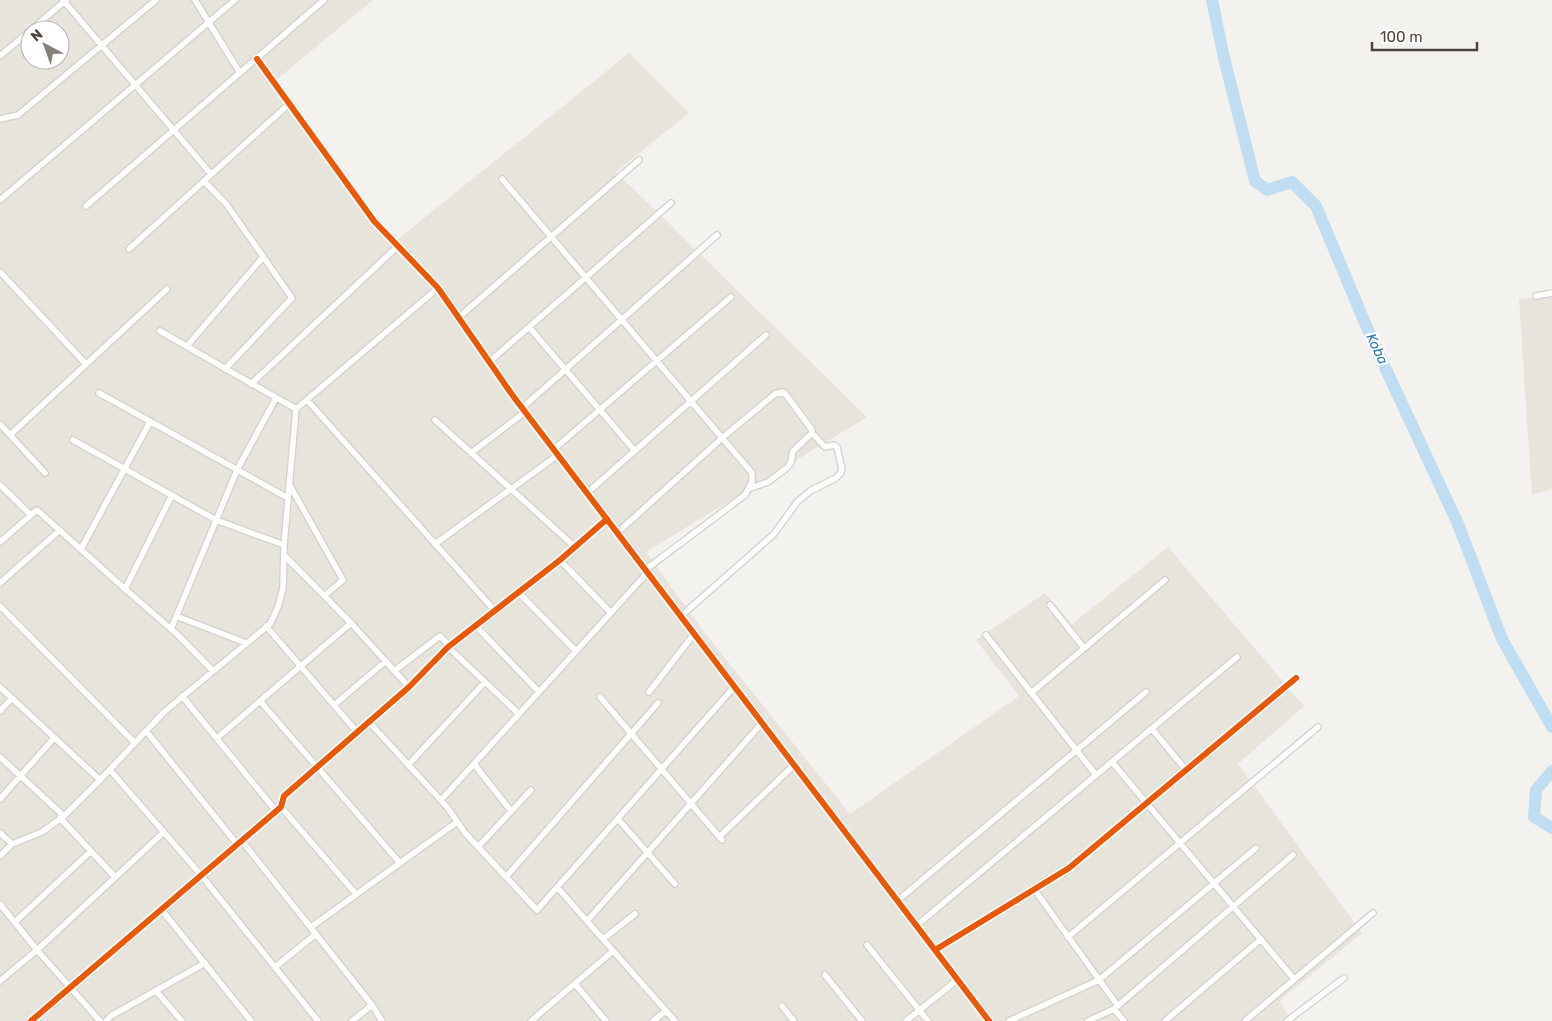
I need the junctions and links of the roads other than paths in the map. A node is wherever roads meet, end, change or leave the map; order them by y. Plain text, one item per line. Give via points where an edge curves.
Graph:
1 (156, 0) edge
2 (196, 0) edge
3 (235, 0) edge
4 (324, 0) edge
5 (64, 1) edge
6 (42, 20) edge
7 (209, 22) junction
8 (20, 39) edge
9 (101, 45) junction
10 (0, 56) edge
11 (256, 59) junction
12 (240, 73) junction
13 (135, 85) junction
14 (289, 104) junction
15 (0, 119) edge
16 (174, 130) junction
17 (640, 160) dead end
18 (212, 174) junction
19 (502, 179) dead end
20 (204, 181) junction
21 (0, 200) edge
22 (671, 203) dead end
23 (86, 206) dead end
24 (717, 235) dead end
25 (551, 237) junction
26 (398, 246) junction
27 (129, 249) dead end
28 (263, 257) junction
29 (0, 272) edge
30 (586, 278) junction
31 (438, 288) junction
32 (168, 289) dead end
33 (1552, 293) edge
34 (1536, 296) dead end
35 (731, 297) dead end
36 (458, 318) junction
37 (622, 320) junction
38 (529, 327) junction
39 (160, 331) dead end
40 (766, 335) dead end
41 (186, 346) junction
42 (657, 361) junction
43 (489, 362) junction
44 (86, 364) junction
45 (225, 368) junction
46 (565, 369) junction
47 (251, 384) junction
48 (99, 394) dead end
49 (276, 398) junction
50 (307, 400) junction
51 (691, 401) junction
52 (296, 409) junction
53 (524, 410) junction
54 (600, 410) junction
55 (435, 420) dead end
56 (150, 422) junction
57 (0, 424) edge
58 (812, 433) junction
59 (10, 435) junction
60 (722, 438) junction
61 (73, 440) dead end
62 (635, 451) junction
63 (556, 452) junction
64 (471, 453) junction
65 (125, 469) junction
66 (237, 470) junction
67 (45, 473) dead end
68 (0, 484) edge
69 (289, 484) junction
70 (751, 488) junction
71 (510, 489) junction
72 (587, 493) junction
73 (172, 495) junction
74 (288, 498) junction
75 (31, 515) junction
76 (606, 519) junction
77 (216, 520) junction
78 (60, 530) junction
79 (617, 533) junction
80 (0, 542) edge
81 (435, 544) junction
82 (284, 546) junction
83 (575, 547) junction
84 (80, 549) junction
85 (284, 555) junction
86 (560, 560) junction
87 (646, 571) junction
88 (1165, 580) dead end
89 (0, 583) edge
90 (125, 589) junction
91 (518, 592) junction
92 (324, 596) junction
93 (1050, 605) dead end
94 (0, 606) edge
95 (495, 611) junction
96 (611, 613) junction
97 (176, 616) junction
98 (681, 616) junction
99 (351, 623) junction
100 (266, 626) junction
101 (476, 626) junction
102 (171, 629) junction
103 (694, 634) junction
104 (986, 635) dead end
105 (246, 643) junction
106 (449, 647) junction
107 (1084, 648) junction
108 (576, 651) junction
109 (1237, 657) dead end
110 (386, 661) junction
111 (301, 666) junction
112 (213, 671) junction
113 (394, 671) junction
114 (1296, 678) dead end
115 (485, 682) junction
116 (0, 687) edge
117 (410, 687) junction
118 (734, 687) junction
119 (539, 692) junction
120 (649, 692) dead end
121 (1146, 692) dead end
122 (1031, 693) junction
123 (182, 696) junction
124 (600, 697) dead end
125 (12, 698) junction
126 (260, 701) junction
127 (658, 703) dead end
128 (334, 705) junction
129 (0, 711) edge
130 (519, 714) junction
131 (369, 722) junction
132 (762, 723) junction
133 (1318, 727) dead end
134 (1152, 729) junction
135 (146, 732) junction
136 (358, 732) junction
137 (631, 734) junction
138 (54, 738) junction
139 (217, 738) junction
140 (135, 743) junction
141 (1076, 751) junction
142 (0, 758) edge
143 (1112, 762) junction
144 (474, 764) junction
145 (408, 765) junction
146 (794, 765) junction
147 (317, 767) junction
148 (661, 769) junction
149 (110, 770) junction
150 (1186, 770) junction
151 (20, 776) junction
152 (1096, 776) junction
153 (100, 780) junction
154 (531, 790) dead end
155 (0, 799) edge
156 (440, 800) junction
157 (690, 803) junction
158 (1147, 803) junction
159 (279, 809) junction
160 (511, 811) junction
161 (62, 817) junction
162 (618, 818) junction
163 (457, 822) junction
164 (164, 832) junction
165 (0, 833) edge
166 (240, 842) junction
167 (1180, 843) junction
168 (12, 844) junction
169 (478, 847) junction
170 (1256, 848) dead end
171 (91, 851) junction
172 (647, 852) junction
173 (1293, 854) dead end
174 (0, 856) edge
175 (400, 863) junction
176 (201, 875) junction
177 (115, 877) junction
178 (506, 877) junction
179 (1214, 883) junction
180 (675, 884) dead end
181 (557, 887) junction
182 (1034, 889) junction
183 (356, 894) junction
184 (897, 901) junction
185 (0, 904) edge
186 (1233, 906) junction
187 (162, 909) junction
188 (1373, 913) dead end
189 (635, 914) dead end
190 (586, 921) junction
191 (14, 922) junction
192 (916, 926) junction
193 (310, 927) junction
194 (316, 934) junction
195 (1068, 937) junction
196 (603, 939) junction
197 (1261, 939) junction
198 (867, 945) dead end
199 (36, 950) junction
200 (935, 950) junction
201 (613, 951) junction
202 (205, 964) junction
203 (275, 968) junction
204 (825, 975) dead end
205 (1344, 978) dead end
206 (1, 979) edge
207 (1294, 979) junction
208 (957, 980) junction
209 (1099, 980) junction
210 (574, 984) junction
211 (70, 988) junction
212 (156, 991) junction
213 (372, 1005) junction
214 (782, 1006) dead end
215 (1116, 1008) junction
216 (920, 1010) junction
217 (666, 1011) junction
218 (111, 1019) edge
219 (535, 1020) edge
220 (31, 1021) edge
221 (100, 1021) edge
222 (182, 1021) edge
223 (250, 1021) edge
224 (318, 1021) edge
225 (352, 1021) edge
226 (382, 1021) edge
227 (606, 1021) edge
228 (653, 1021) edge
229 (675, 1021) edge
230 (794, 1021) edge
231 (862, 1021) edge
232 (906, 1021) edge
233 (928, 1021) edge
234 (989, 1021) edge
235 (1009, 1021) edge
236 (1088, 1021) edge
237 (1124, 1021) edge
238 (1165, 1021) edge
239 (1245, 1021) edge
240 (1288, 1021) edge

1 - 9 street
2 - 7 street
3 - 7 street
4 - 11 street
5 - 6 street
5 - 9 street
7 - 12 street
7 - 13 street
8 - 10 street
9 - 13 street
9 - 15 street via 18,115
11 - 12 street
11 - 14 street
12 - 16 street
13 - 16 street
13 - 21 street
14 - 18 street
14 - 26 street via 374,221
16 - 18 street
16 - 23 street
17 - 25 street
18 - 20 street
19 - 25 street
20 - 27 street
20 - 28 street via 227,205
22 - 30 street
24 - 37 street
25 - 30 street
25 - 36 street
26 - 31 street
26 - 47 street
28 - 41 street
28 - 45 street via 292,298
29 - 44 street
30 - 37 street
30 - 38 street
31 - 36 street
31 - 50 street
32 - 44 street
33 - 34 street
35 - 42 street
36 - 43 street
37 - 42 street
37 - 46 street
38 - 43 street
38 - 46 street
39 - 41 street
40 - 51 street
41 - 45 street
42 - 51 street
42 - 54 street
43 - 53 street
44 - 59 street
45 - 47 street
46 - 53 street
46 - 54 street
47 - 49 street
48 - 56 street
49 - 52 street
49 - 66 street
50 - 52 street
50 - 81 street
51 - 60 street
51 - 62 street
52 - 69 street
53 - 63 street
53 - 64 street
54 - 62 street
54 - 63 street
55 - 64 street
56 - 65 street
56 - 66 street
57 - 59 street
58 - 60 street via 788,396 778,392
58 - 70 street via 793,450 788,467 768,482
58 - 98 street via 825,447 838,447 840,474 797,502 774,534
59 - 67 street
60 - 70 street via 752,473
60 - 79 street
61 - 65 street
62 - 72 street
63 - 71 street
63 - 72 street
64 - 71 street
65 - 73 street
65 - 84 street
66 - 74 street
66 - 77 street
68 - 75 street
69 - 74 street
69 - 92 street via 344,580
70 - 87 street via 745,496
71 - 81 street
71 - 83 street
72 - 76 street
73 - 77 street
73 - 90 street
74 - 82 street
75 - 78 street via 37,510
75 - 80 street
76 - 79 street
76 - 83 street
77 - 82 street
77 - 97 street
78 - 84 street
78 - 89 street
79 - 87 street
81 - 95 street
82 - 85 street
83 - 86 street
84 - 90 street
85 - 92 street
85 - 100 street via 283,588 278,607
86 - 91 street
86 - 96 street
87 - 96 street
87 - 98 street
88 - 107 street
90 - 102 street
91 - 95 street
91 - 108 street
92 - 99 street
93 - 107 street
94 - 140 street
95 - 101 street
96 - 108 street
97 - 102 street
97 - 105 street
98 - 103 street
99 - 110 street
99 - 111 street
100 - 105 street
100 - 111 street
101 - 106 street
101 - 119 street
102 - 112 street
103 - 118 street
103 - 120 street
104 - 122 street
105 - 112 street
106 - 113 street via 440,636
106 - 115 street
106 - 117 street
107 - 122 street
108 - 119 street
109 - 134 street
110 - 113 street
110 - 128 street
111 - 126 street
111 - 128 street
112 - 123 street
113 - 117 street
114 - 150 street
115 - 130 street
115 - 145 street
116 - 125 street
117 - 131 street
118 - 132 street
118 - 148 street
119 - 130 street
121 - 141 street
122 - 141 street
123 - 135 street
123 - 139 street
124 - 137 street
125 - 129 street
125 - 138 street
126 - 139 street
126 - 147 street
127 - 137 street
128 - 136 street
130 - 144 street
131 - 136 street
131 - 145 street
132 - 146 street
132 - 157 street
133 - 167 street
134 - 143 street
134 - 150 street
135 - 140 street
135 - 166 street
136 - 147 street
137 - 148 street
137 - 178 street
138 - 151 street
138 - 153 street
139 - 159 street
140 - 149 street
141 - 152 street
141 - 184 street
142 - 151 street
143 - 152 street
143 - 158 street
144 - 156 street
144 - 160 street
145 - 156 street
146 - 157 street via 720,838
146 - 184 street
147 - 159 street via 284,796
147 - 175 street
148 - 157 street
148 - 162 street
149 - 153 street
149 - 164 street
150 - 158 street
151 - 155 street
151 - 161 street
152 - 192 street
153 - 161 street
154 - 160 street
156 - 163 street
157 - 172 street
158 - 167 street
158 - 182 street via 1069,868
159 - 166 street
159 - 183 street
160 - 169 street
161 - 168 street via 42,832
161 - 171 street
162 - 172 street
162 - 181 street
163 - 169 street
163 - 175 street
164 - 176 street
164 - 177 street
165 - 168 street
166 - 176 street
166 - 193 street
167 - 179 street
167 - 195 street
168 - 174 street
169 - 178 street
170 - 179 street
171 - 177 street
171 - 191 street
172 - 180 street
172 - 190 street
173 - 186 street
175 - 183 street
176 - 187 street
176 - 203 street
177 - 199 street
178 - 181 street via 538,910
179 - 186 street
179 - 209 street
181 - 190 street
182 - 195 street
182 - 200 street
183 - 193 street
184 - 192 street
185 - 191 street
186 - 197 street
186 - 215 street
187 - 202 street
187 - 211 street
188 - 207 street
189 - 196 street
190 - 196 street
191 - 199 street
192 - 200 street
193 - 194 street
194 - 203 street
194 - 213 street
195 - 209 street
196 - 201 street
197 - 207 street
197 - 238 street
198 - 216 street
199 - 206 street
199 - 211 street
200 - 208 street
201 - 210 street
201 - 217 street
202 - 212 street
202 - 223 street
203 - 224 street
204 - 231 street
205 - 240 street
207 - 239 street
208 - 216 street
208 - 234 street
209 - 215 street
209 - 235 street
210 - 219 street
210 - 227 street
211 - 220 street
211 - 221 street
212 - 218 street
212 - 222 street
213 - 225 street
213 - 226 street
214 - 230 street
215 - 236 street
215 - 237 street
216 - 232 street
216 - 233 street
217 - 228 street
217 - 229 street

